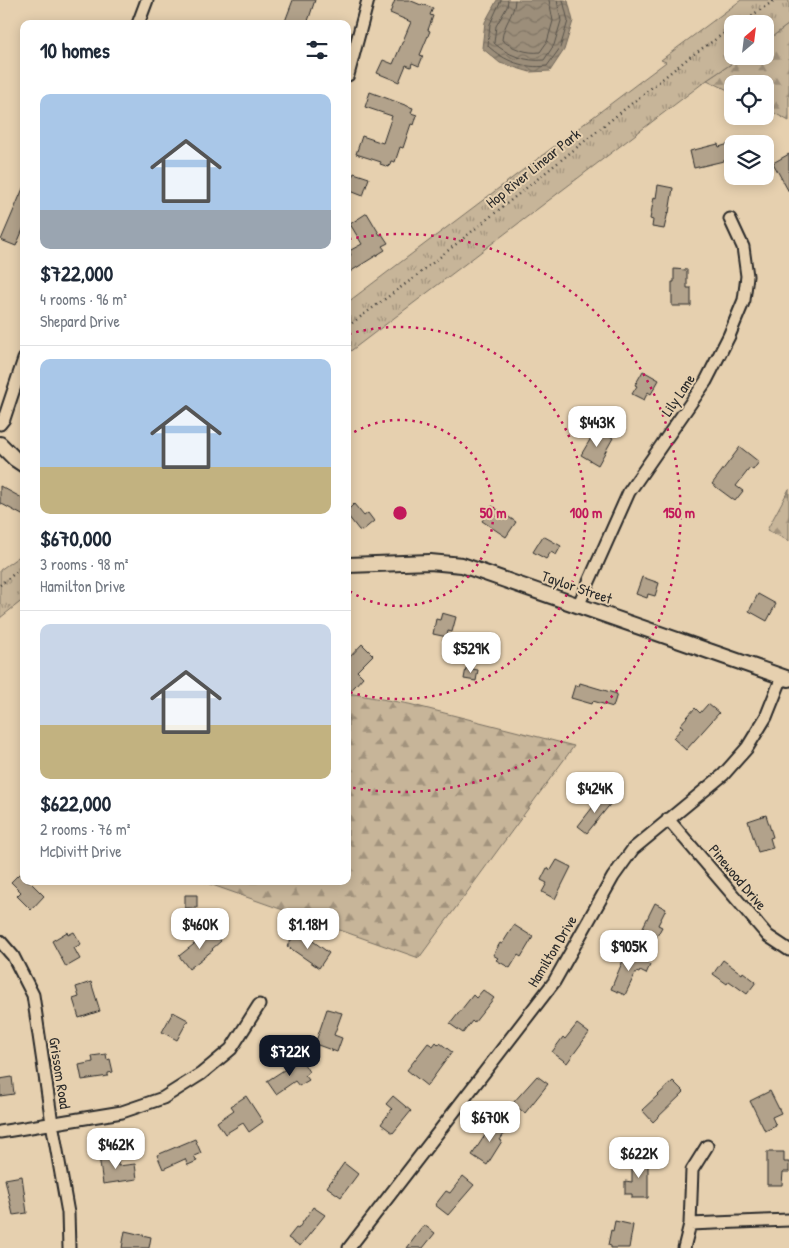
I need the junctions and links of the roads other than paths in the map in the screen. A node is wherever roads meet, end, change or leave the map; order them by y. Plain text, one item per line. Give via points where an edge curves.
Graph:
1 (147, 0) edge
2 (368, 0) edge
3 (140, 20) edge
4 (351, 64) edge
5 (730, 219) dead end
6 (20, 371) edge
7 (0, 424) edge
8 (0, 444) edge
9 (20, 462) edge
10 (351, 565) edge
11 (579, 604) junction
12 (785, 678) edge
13 (668, 819) junction
14 (0, 941) edge
15 (789, 950) edge
16 (259, 1005) dead end
17 (52, 1123) junction
18 (0, 1132) edge
19 (707, 1146) dead end
20 (789, 1220) edge
21 (690, 1224) junction
22 (70, 1248) edge
23 (348, 1248) edge
24 (684, 1248) edge

1 - 3 street
2 - 4 street
5 - 11 street, Lily Lane via 742,247 747,276 744,300 706,381 629,492
6 - 7 street
8 - 9 street
10 - 11 street, Taylor Street via 430,562 462,565
11 - 12 street, Taylor Street
12 - 13 street, Hamilton Drive via 747,748 722,774
13 - 15 street, Pinewood Drive via 768,936
13 - 23 street, Hamilton Drive via 633,849 613,876 554,982
14 - 17 street, Grissom Road via 13,956 33,995
16 - 17 street via 231,1049 201,1074 163,1098 122,1112
17 - 18 street
17 - 22 street, Grissom Road via 68,1213
19 - 21 street via 692,1170
20 - 21 street
21 - 24 street

